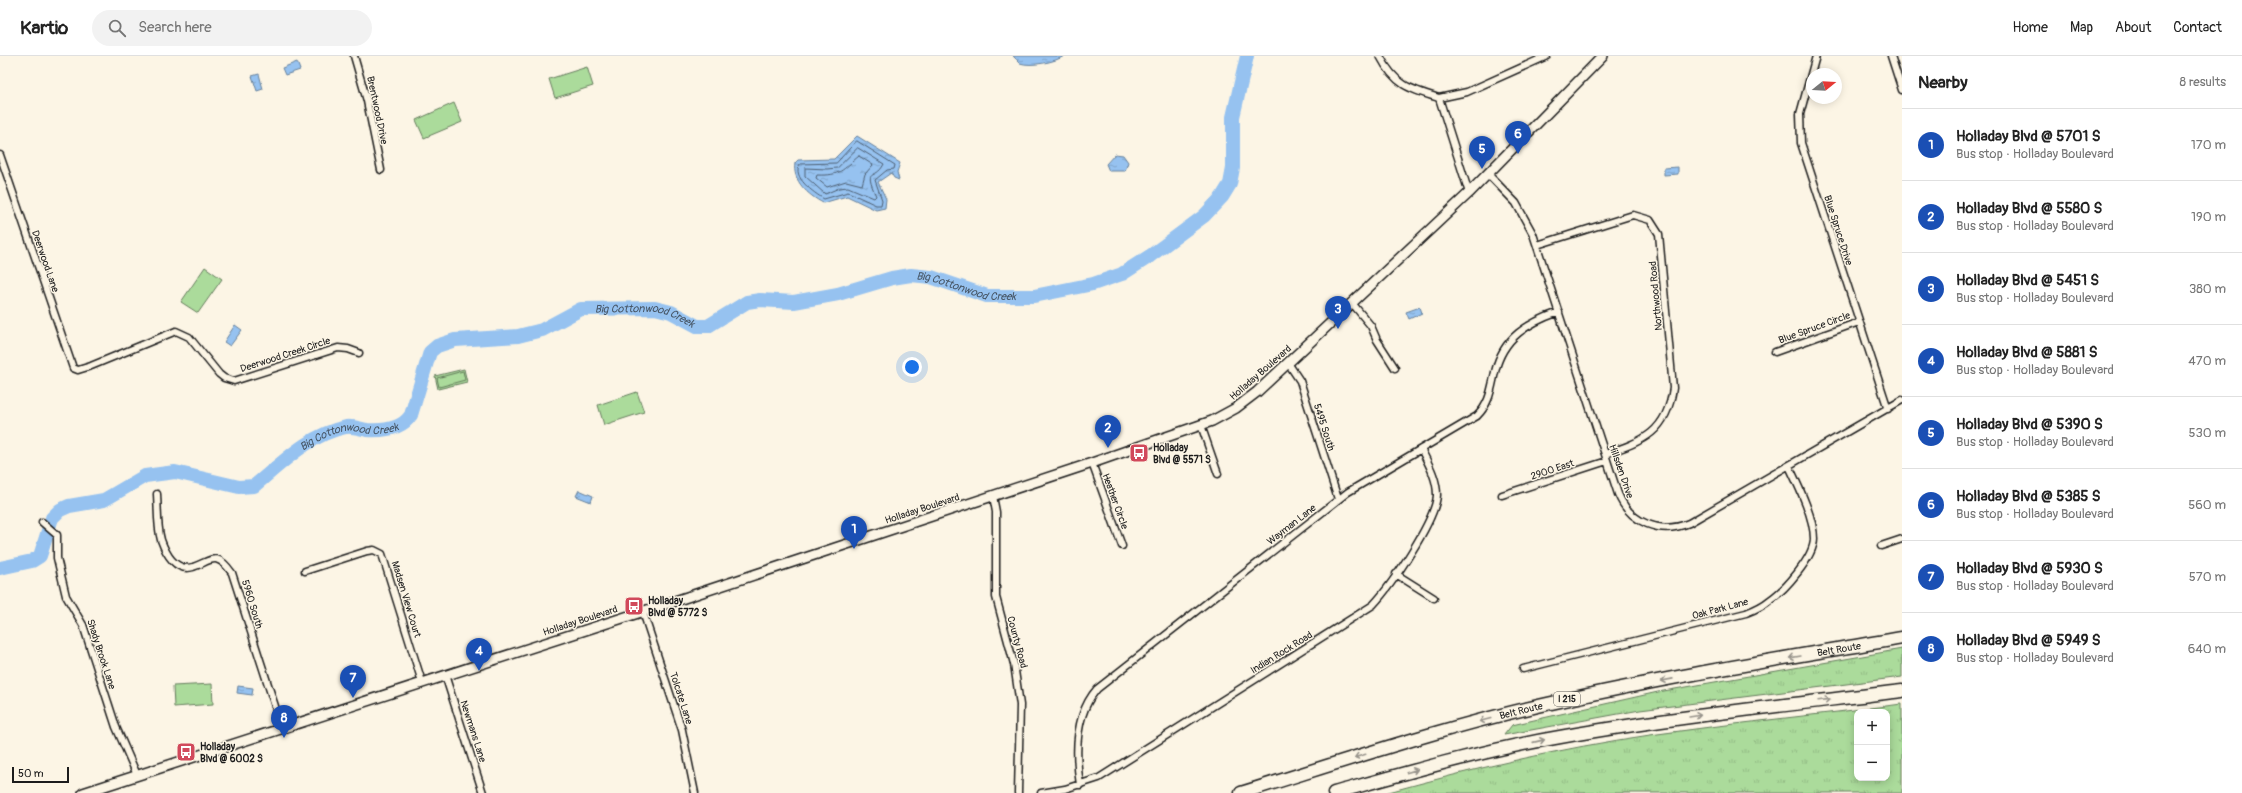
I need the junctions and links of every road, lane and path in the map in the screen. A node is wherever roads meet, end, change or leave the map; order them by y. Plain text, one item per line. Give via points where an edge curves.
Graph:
1 (354, 56) edge
2 (1380, 56) edge
3 (1547, 56) edge
4 (1603, 56) edge
5 (1816, 56) edge
6 (1891, 56) edge
7 (1902, 90) edge
8 (1439, 98) junction
9 (0, 155) edge
10 (381, 170) dead end
11 (1488, 174) junction
12 (1469, 193) junction
13 (1537, 245) junction
14 (1352, 303) junction
15 (1559, 312) junction
16 (1859, 322) junction
17 (1776, 352) dead end
18 (359, 353) dead end
19 (1288, 363) junction
20 (1396, 368) dead end
21 (78, 370) joint
22 (1902, 400) edge
23 (1888, 409) junction
24 (1201, 425) junction
25 (1421, 449) junction
26 (1605, 454) junction
27 (1607, 461) junction
28 (1092, 463) junction
29 (1789, 466) junction
30 (1218, 474) dead end
31 (157, 494) dead end
32 (1502, 495) dead end
33 (993, 496) junction
34 (1338, 499) junction
35 (42, 522) dead end
36 (1902, 539) edge
37 (1122, 546) dead end
38 (1881, 546) dead end
39 (305, 571) dead end
40 (1396, 574) junction
41 (1434, 598) dead end
42 (643, 612) junction
43 (1902, 638) edge
44 (1523, 669) dead end
45 (445, 675) junction
46 (422, 682) junction
47 (1902, 691) edge
48 (282, 728) junction
49 (137, 775) junction
50 (1080, 785) junction
51 (83, 793) edge
52 (483, 793) edge
53 (696, 793) edge
54 (1018, 793) edge
55 (1041, 793) edge
56 (1240, 793) edge
57 (1334, 793) edge

1 - 10 street, Brentwood Drive via 364,87
2 - 8 street via 1394,78 1402,84
3 - 8 street via 1467,92
4 - 11 main road, Holladay Boulevard
5 - 16 street, Blue Spruce Drive via 1801,107 1800,136
6 - 7 street
8 - 12 street
9 - 21 street, Deerwood Lane via 64,346 73,368
11 - 12 main road, Holladay Boulevard
11 - 13 street, Hillsden Drive via 1521,210
12 - 14 main road, Holladay Boulevard
13 - 15 street, Hillsden Drive
13 - 26 street, Northwood Road via 1633,215 1650,220 1659,234 1673,382 1672,400 1668,412 1652,434 1639,442
14 - 19 main road, Holladay Boulevard
14 - 20 street via 1372,326 1377,340
15 - 25 street, Wayman Lane via 1529,324 1510,341 1498,362 1488,401 1477,416
15 - 26 street, Hillsden Drive
16 - 17 street, Blue Spruce Circle
16 - 23 street, Blue Spruce Drive
18 - 21 street, Deerwood Creek Circle via 338,348 246,378 230,380 219,374 189,336 176,331
19 - 24 main road, Holladay Boulevard via 1236,408
19 - 34 street, 5495 South via 1300,381
22 - 23 street, Hillsden Drive
23 - 29 street, Hillsden Drive
24 - 28 main road, Holladay Boulevard
24 - 30 street
25 - 34 street, Wayman Lane
25 - 40 street, Indian Rock Road via 1435,481 1436,502 1427,525
26 - 27 street, Hillsden Drive
27 - 29 street, Hillsden Drive via 1618,494 1628,511 1644,523 1664,528 1677,527 1695,520
27 - 32 street, 2900 East
28 - 33 main road, Holladay Boulevard
28 - 37 street, Heather Circle
29 - 44 street, Oak Park Lane via 1806,508 1814,544 1786,586 1770,601 1746,613
31 - 48 street, 5960 South via 161,539 171,560 178,566 188,568 204,560 214,559 223,563 232,572
33 - 42 main road, Holladay Boulevard
33 - 54 street, County Road via 996,512 996,597 1014,664 1020,705
34 - 50 street, Wayman Lane via 1097,689 1085,706 1081,720 1078,760
35 - 49 street, Shady Brook Lane via 57,535 57,558 66,596 83,625 116,727
36 - 38 street
39 - 46 street, Madsen View Court via 367,551 374,550 382,554
40 - 41 street
40 - 50 street, Indian Rock Road via 1378,600 1363,613 1099,778
42 - 45 main road, Holladay Boulevard
42 - 53 street, Tolcate Lane via 682,730
43 -> 56 highway, Belt Route / I 215 via 1554,702 1403,742
45 - 46 main road, Holladay Boulevard
45 - 52 street, Newmans Lane
46 - 48 main road, Holladay Boulevard
57 -> 47 highway via 1439,764 1559,737 1703,715
48 - 49 main road, Holladay Boulevard
49 - 51 main road, Holladay Boulevard
50 - 55 street, Indian Rock Road

